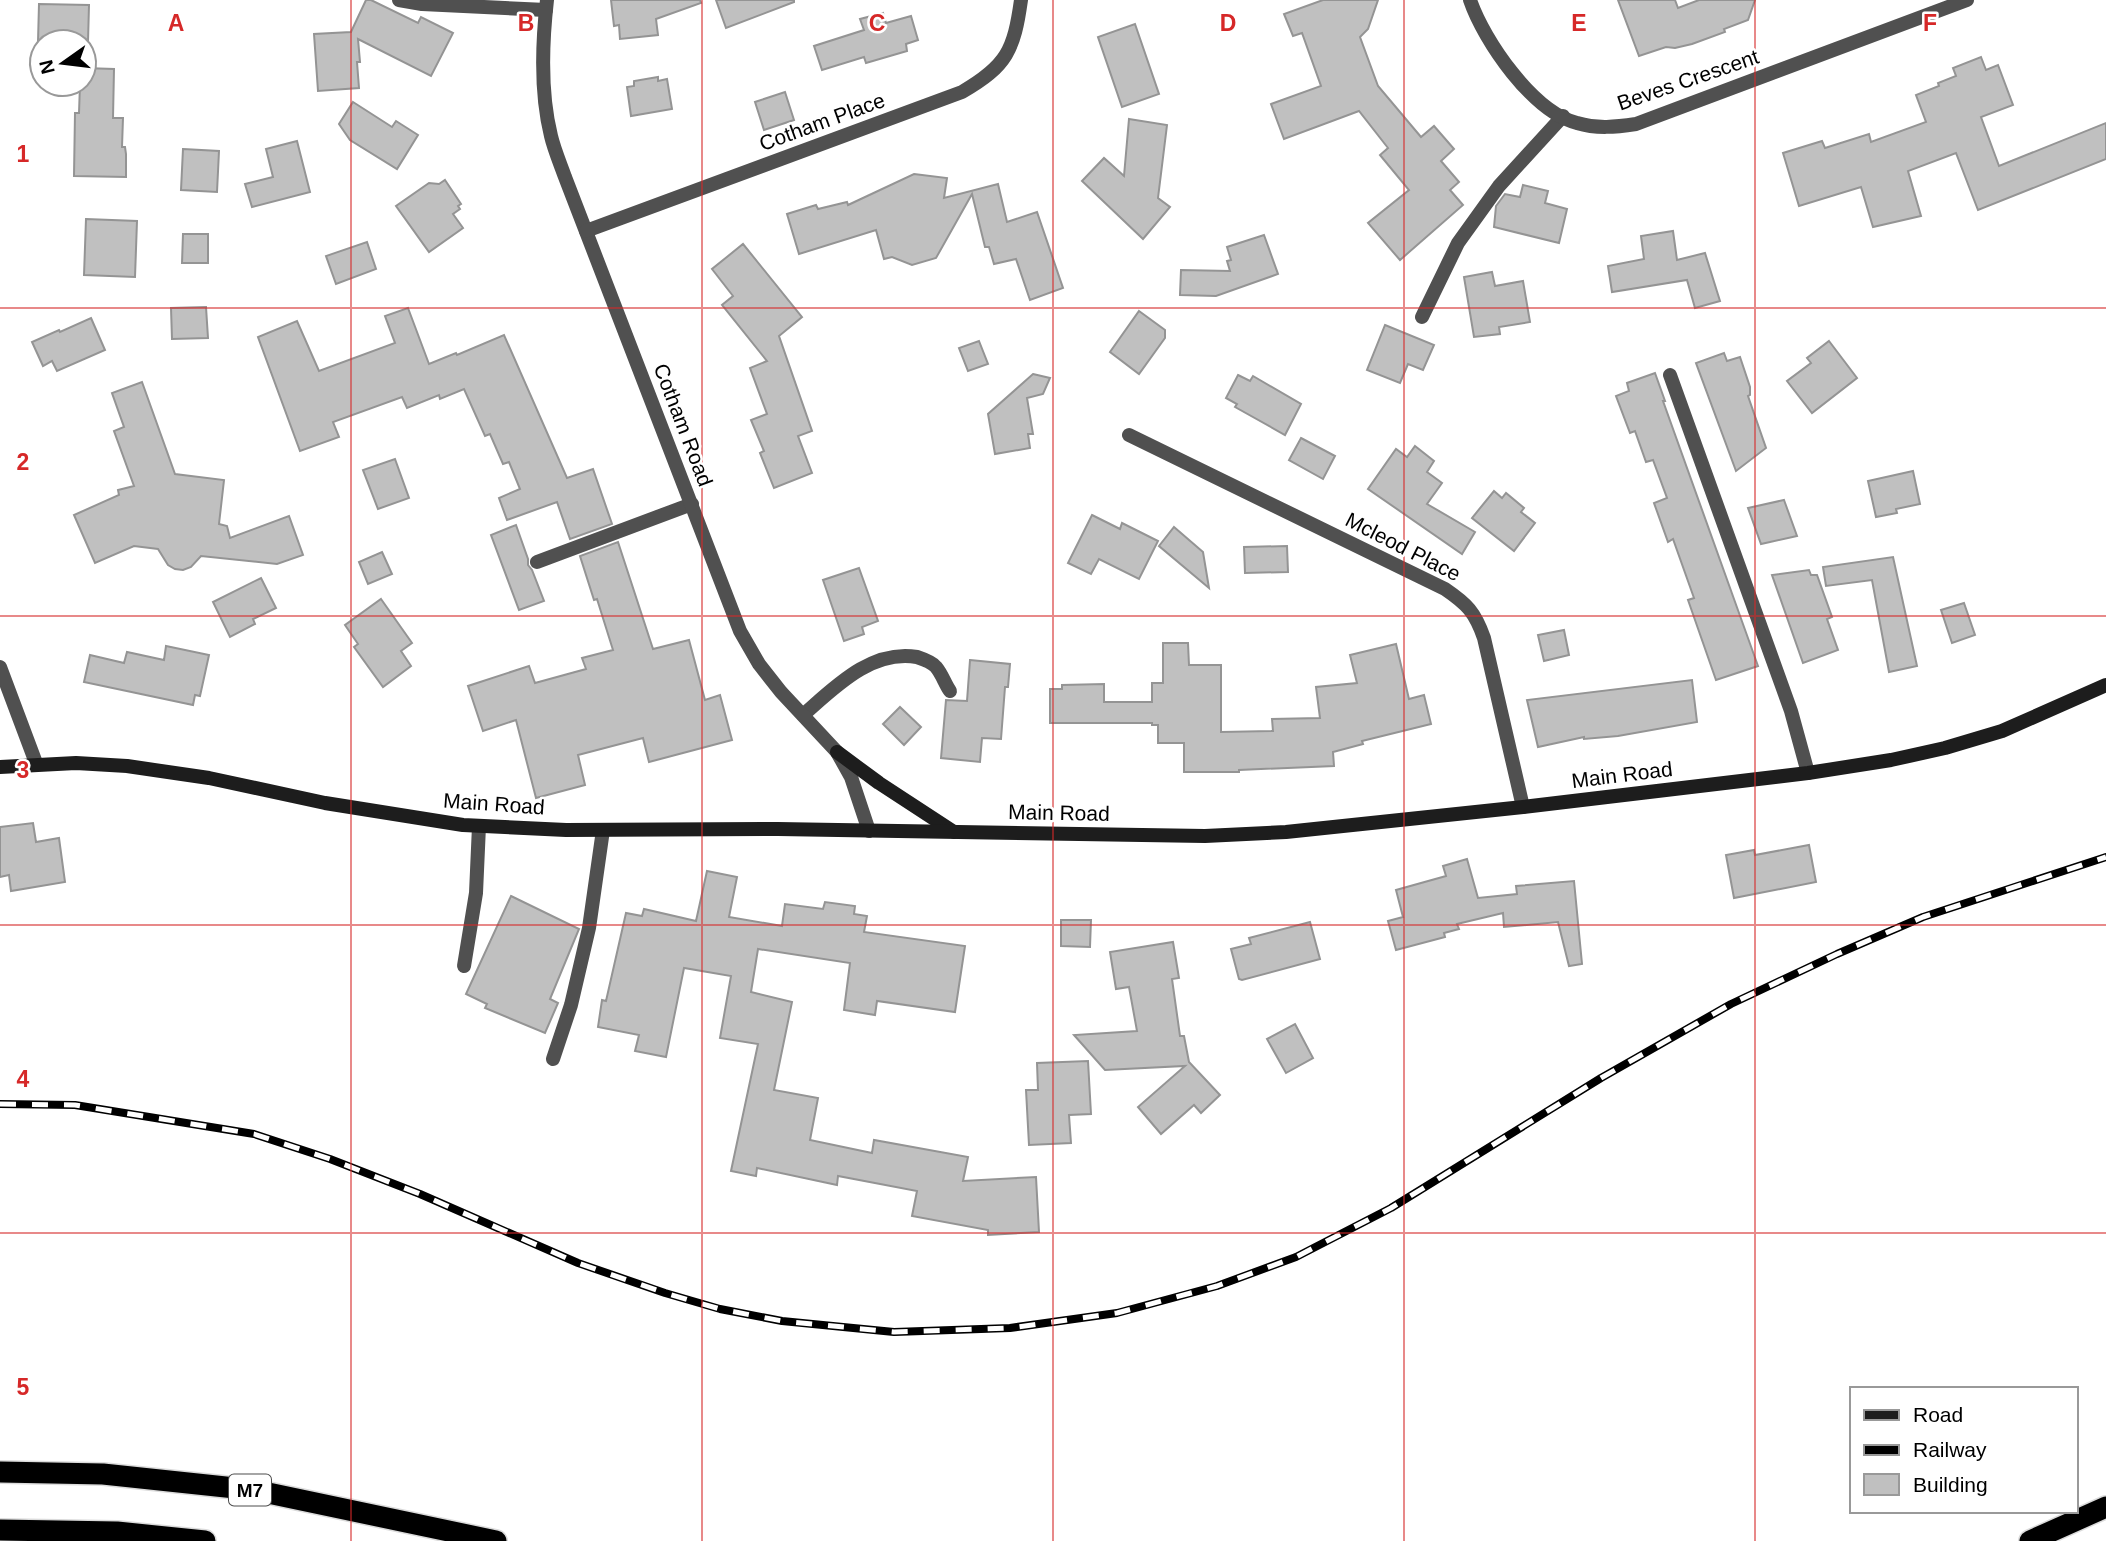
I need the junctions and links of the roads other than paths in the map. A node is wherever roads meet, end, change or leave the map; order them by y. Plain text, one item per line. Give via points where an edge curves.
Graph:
1 (399, 0) edge
2 (1021, 0) edge
3 (1470, 0) edge
4 (1967, 0) edge
5 (547, 5) edge
6 (1563, 116) junction
7 (586, 230) junction
8 (1422, 317) dead end
9 (1670, 375) dead end
10 (1129, 435) dead end
11 (691, 504) junction
12 (537, 562) dead end
13 (0, 667) edge
14 (2106, 685) edge
15 (950, 691) dead end
16 (803, 715) junction
17 (837, 752) junction
18 (36, 763) junction
19 (0, 766) edge
20 (1808, 774) junction
21 (1523, 807) junction
22 (479, 826) junction
23 (603, 830) junction
24 (869, 831) junction
25 (954, 832) junction
26 (464, 966) dead end
27 (553, 1059) dead end
28 (0, 1472) edge
29 (2106, 1507) edge
30 (0, 1530) edge
31 (205, 1541) edge
32 (496, 1541) edge
33 (2030, 1541) edge

1 - 5 street
2 - 7 street, Cotham Place via 1016,33 1004,60 984,80 962,92
3 - 6 street, Beves Crescent via 1514,77
4 - 6 street, Beves Crescent via 1636,124 1603,128 1574,123
5 - 7 street, Cotham Road via 544,80 551,135
6 - 8 street via 1499,186 1458,243
7 - 11 street, Cotham Road
9 - 20 street via 1791,711
10 - 21 street, Mcleod Place via 1465,602 1484,638
11 - 12 street
11 - 16 street, Cotham Road via 740,631 759,664
13 - 18 street
14 - 20 main road, Main Road via 2002,731 1891,760
15 - 16 street via 935,666 923,659 885,658 844,679
16 - 17 street, Cotham Road
17 - 24 street, Cotham Road via 851,777
17 - 25 main road
18 - 19 main road, Main Road
18 - 22 main road, Main Road via 127,766
20 - 21 main road, Main Road
21 - 25 main road, Main Road via 1205,836
22 - 23 main road, Main Road
22 - 26 street
23 - 24 main road, Main Road
23 - 27 street via 589,928
24 - 25 main road, Main Road
28 - 32 highway, M7 via 103,1474 254,1490
29 - 33 highway
30 - 31 highway via 117,1532

